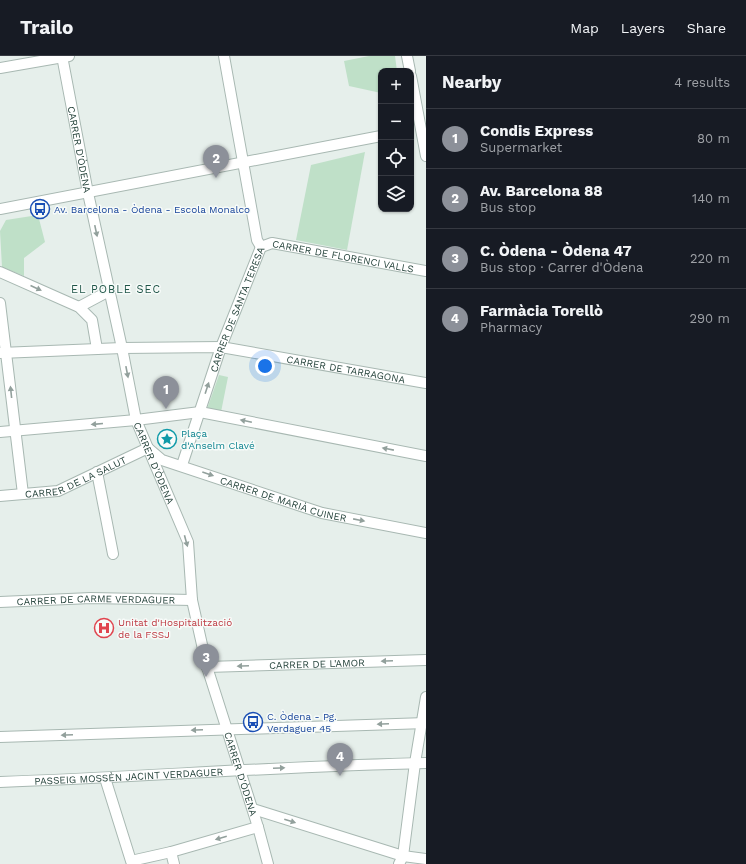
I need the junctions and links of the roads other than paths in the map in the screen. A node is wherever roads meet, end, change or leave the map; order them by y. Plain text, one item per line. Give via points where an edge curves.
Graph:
1 (64, 56) edge
2 (224, 56) edge
3 (408, 56) edge
4 (0, 68) edge
5 (410, 68) edge
6 (414, 96) edge
7 (419, 129) edge
8 (378, 137) edge
9 (426, 156) edge
10 (244, 163) junction
11 (88, 193) junction
12 (0, 209) edge
13 (261, 247) junction
14 (426, 271) edge
15 (0, 272) edge
16 (109, 291) junction
17 (0, 302) edge
18 (79, 307) junction
19 (221, 347) junction
20 (122, 348) junction
21 (97, 349) junction
22 (3, 353) edge
23 (426, 383) edge
24 (200, 412) junction
25 (136, 420) junction
26 (14, 430) junction
27 (0, 432) edge
28 (148, 448) junction
29 (426, 456) edge
30 (182, 465) junction
31 (97, 472) junction
32 (23, 494) junction
33 (0, 496) edge
34 (426, 534) edge
35 (113, 554) dead end
36 (192, 600) junction
37 (0, 602) edge
38 (426, 660) edge
39 (207, 667) junction
40 (426, 697) edge
41 (424, 723) edge
42 (226, 729) junction
43 (0, 737) edge
44 (415, 763) junction
45 (426, 763) edge
46 (240, 769) junction
47 (105, 778) junction
48 (0, 782) edge
49 (253, 809) junction
50 (258, 826) junction
51 (171, 852) junction
52 (426, 859) edge
53 (401, 860) edge
54 (174, 864) edge
55 (268, 864) edge

1 - 4 street
1 - 11 street, CARRER D'ÒDENA
2 - 10 street, CARRER DE SANTA TERESA
3 - 5 street
6 - 7 street
7 - 9 street
8 - 10 street
10 - 11 street
10 - 13 street, CARRER DE SANTA TERESA via 257,240
11 - 12 street
11 -> 16 street, CARRER D'ÒDENA
13 - 14 street, CARRER DE FLORENCI VALLS via 272,243
13 - 19 street, CARRER DE SANTA TERESA
15 -> 18 street
16 - 18 street
16 - 20 street, CARRER D'ÒDENA
17 - 22 street
18 - 21 street via 92,320
19 - 20 street, CARRER DE TARRAGONA
19 - 23 street, CARRER DE TARRAGONA
24 -> 19 street, CARRER DE SANTA TERESA
20 - 21 street, CARRER DE TARRAGONA
20 -> 25 street, CARRER D'ÒDENA
21 - 22 street, CARRER DE TARRAGONA
26 -> 22 street
24 - 25 street
29 -> 24 street
24 - 30 street, CARRER DE SANTA TERESA
25 -> 26 street
25 - 28 street, CARRER D'ÒDENA
26 - 27 street
26 - 32 street
28 - 30 street, CARRER DE MARIÀ CUINER via 162,460
28 - 31 street, CARRER DE LA SALUT
28 -> 36 street, CARRER D'ÒDENA via 188,542
30 -> 34 street, CARRER DE MARIÀ CUINER via 322,513
31 - 32 street, CARRER DE LA SALUT via 58,490
31 - 35 street
32 - 33 street, CARRER DE LA SALUT
36 - 37 street, CARRER DE CARME VERDAGUER via 91,598
36 - 39 street, CARRER D'ÒDENA
38 -> 39 street, CARRER DE L'AMOR
39 - 42 street, CARRER D'ÒDENA
40 - 41 street
41 -> 42 street
41 - 44 street
42 -> 43 street
42 - 46 street, CARRER D'ÒDENA
44 - 45 street, PASSEIG MOSSÈN JACINT VERDAGUER
46 -> 44 street, PASSEIG MOSSÈN JACINT VERDAGUER
44 - 53 street
46 - 47 street, PASSEIG MOSSÈN JACINT VERDAGUER
46 - 49 street, CARRER D'ÒDENA
47 - 48 street, PASSEIG MOSSÈN JACINT VERDAGUER
47 - 51 street via 131,861
49 - 50 street, CARRER D'ÒDENA
49 -> 53 street
50 -> 51 street
50 - 55 street, CARRER D'ÒDENA
51 - 54 street
52 - 53 street

